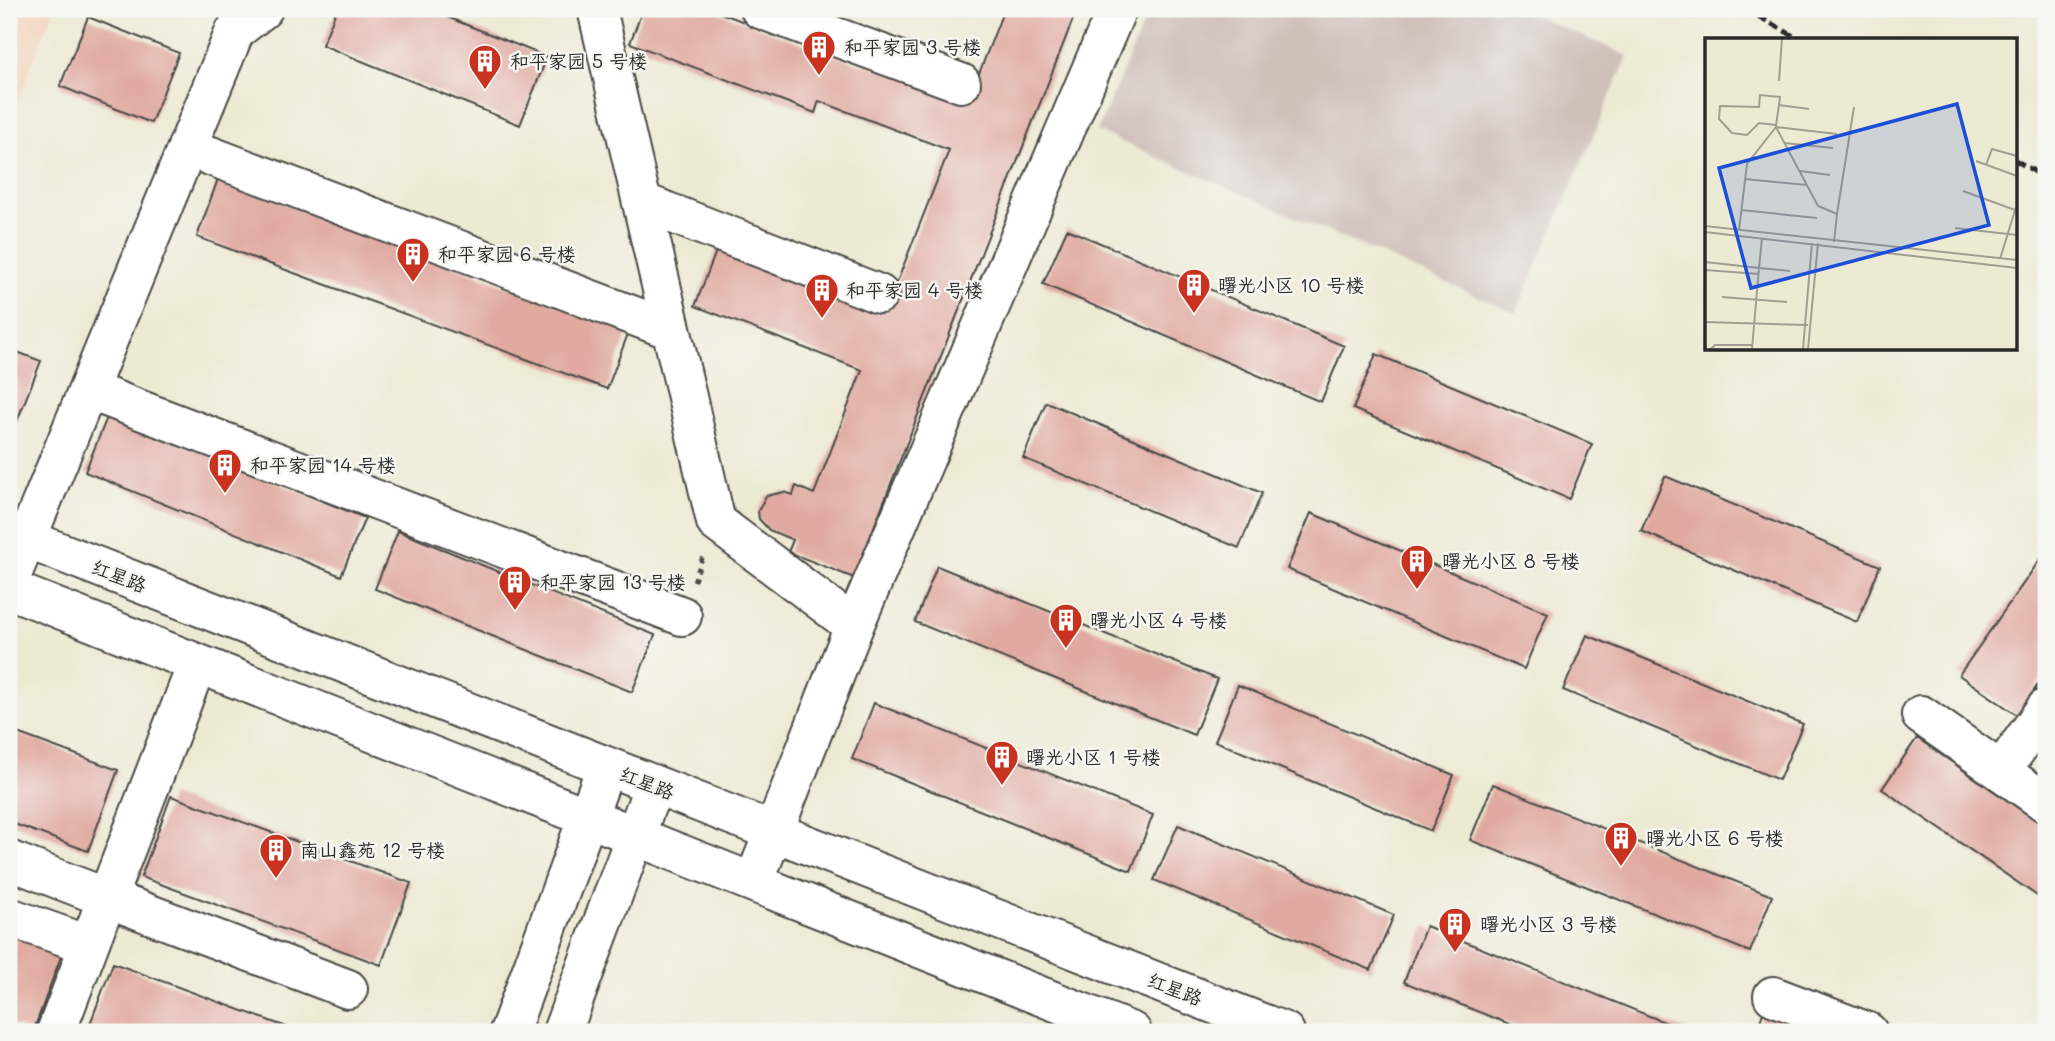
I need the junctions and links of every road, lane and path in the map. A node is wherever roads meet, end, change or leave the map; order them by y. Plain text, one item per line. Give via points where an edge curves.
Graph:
1 (263, 9) edge
2 (597, 9) edge
3 (760, 9) edge
4 (1117, 9) edge
5 (961, 83) dead end
6 (187, 147) junction
7 (642, 202) junction
8 (879, 294) dead end
9 (671, 330) junction
10 (88, 390) junction
11 (716, 522) junction
12 (18, 536) edge
13 (9, 582) edge
14 (9, 589) edge
15 (682, 616) joint
16 (854, 626) junction
17 (197, 663) junction
18 (2046, 708) edge
19 (1921, 715) dead end
20 (606, 767) junction
21 (2001, 771) junction
22 (654, 785) junction
23 (2046, 803) edge
24 (588, 817) junction
25 (773, 832) junction
26 (635, 835) junction
27 (9, 860) edge
28 (754, 882) junction
29 (107, 898) junction
30 (9, 916) edge
31 (89, 945) junction
32 (348, 989) dead end
33 (1773, 996) dead end
34 (56, 1032) edge
35 (509, 1032) edge
36 (562, 1032) edge
37 (1132, 1032) edge
38 (1286, 1032) edge
39 (1868, 1032) edge

1 - 6 street via 235,31
2 - 7 street
3 - 5 street
4 - 16 street
6 - 9 street
6 - 10 street
7 - 8 street
7 - 9 street
9 - 11 street
10 - 12 street
10 - 15 street
11 - 15 path
11 - 16 street
12 - 13 street
12 - 20 street, 红星路
14 - 17 street
16 - 25 street
17 - 24 street
17 - 29 street
18 - 21 street
19 - 21 street
20 - 22 street, 红星路
20 - 24 street
21 - 23 street
22 - 25 street, 红星路
22 - 26 street
24 - 26 street
24 - 35 street
25 - 28 street
25 - 38 street, 红星路
26 - 28 street
26 - 36 street
27 - 29 street
28 - 37 street
29 - 31 street
29 - 32 street
30 - 31 street
31 - 34 street
33 - 39 street

